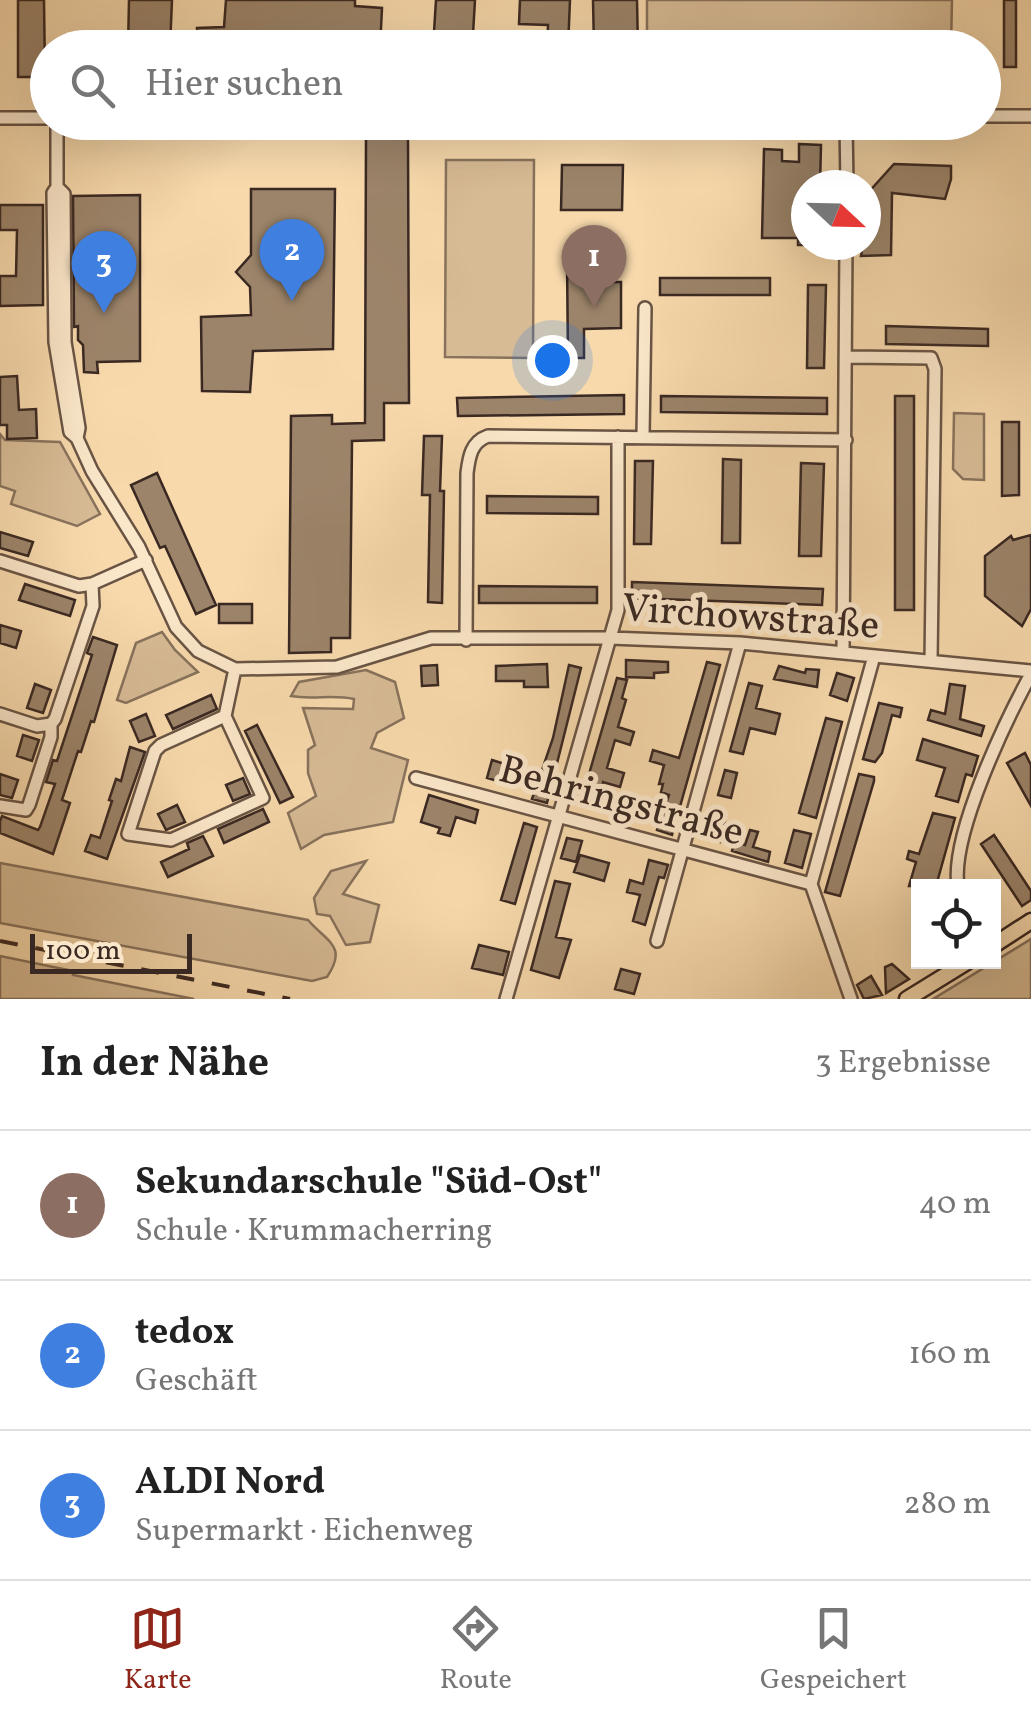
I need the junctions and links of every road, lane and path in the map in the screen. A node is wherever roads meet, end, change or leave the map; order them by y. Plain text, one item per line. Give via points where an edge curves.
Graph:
1 (1001, 116) edge
2 (1031, 116) edge
3 (0, 118) edge
4 (30, 118) edge
5 (57, 140) edge
6 (846, 140) edge
7 (846, 170) edge
8 (846, 260) edge
9 (645, 308) dead end
10 (848, 356) junction
11 (643, 436) junction
12 (618, 437) junction
13 (846, 440) junction
14 (146, 560) junction
15 (0, 562) edge
16 (92, 584) junction
17 (610, 638) junction
18 (466, 640) junction
19 (740, 642) junction
20 (843, 652) junction
21 (874, 656) junction
22 (932, 661) junction
23 (236, 669) junction
24 (1031, 673) edge
25 (0, 714) edge
26 (225, 716) junction
27 (51, 724) junction
28 (416, 778) dead end
29 (0, 806) edge
30 (559, 814) junction
31 (683, 850) junction
32 (958, 879) edge
33 (811, 884) junction
34 (1031, 922) edge
35 (1001, 941) edge
36 (657, 942) dead end
37 (956, 969) edge
38 (506, 999) edge
39 (851, 999) edge
40 (907, 999) edge

1 - 2 street
3 - 4 street
5 - 14 street via 65,342 77,438
6 - 7 street
8 - 10 street
9 - 11 street
10 - 13 street
10 - 22 street via 931,358 935,369
11 - 12 street
11 - 13 street
12 - 17 street via 618,610
12 - 18 street via 478,440 467,474
13 - 20 street
14 - 16 street
14 - 23 street via 184,639
15 - 16 street via 65,583
16 - 27 street via 93,606
17 - 18 street, Virchowstraße
17 - 19 street, Virchowstraße
17 - 30 street
18 - 23 street, Virchowstraße via 431,638 328,668
19 - 20 street, Virchowstraße
19 - 31 street
20 - 21 street, Virchowstraße
21 - 22 street, Virchowstraße
21 - 33 street
22 - 24 street, Virchowstraße
23 - 26 street
24 - 32 street via 969,816
25 - 27 street
26 - 26 street via 158,747 128,834 171,840 263,798
27 - 29 street via 26,810
28 - 30 street, Behringstraße
30 - 31 street, Behringstraße
30 - 38 street
31 - 33 street, Behringstraße
31 - 36 street
33 - 39 street
34 - 35 main road
37 - 40 main road

